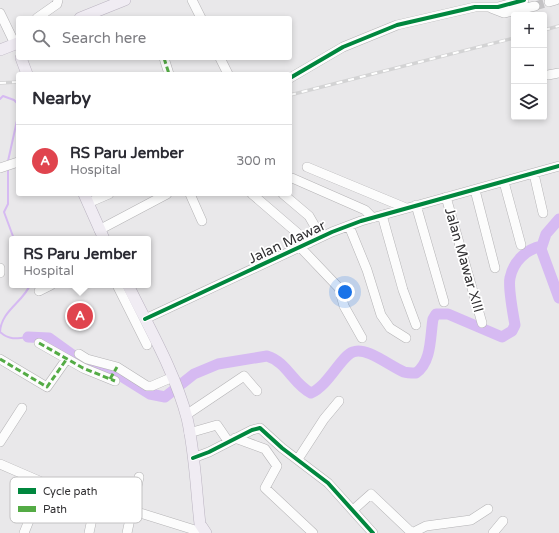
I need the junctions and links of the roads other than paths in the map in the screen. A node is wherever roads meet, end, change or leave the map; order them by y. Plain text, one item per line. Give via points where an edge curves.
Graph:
1 (58, 0) edge
2 (125, 0) edge
3 (192, 0) edge
4 (524, 0) edge
5 (509, 2) edge
6 (474, 4) edge
7 (535, 6) tunnel mouth
8 (490, 7) junction
9 (0, 13) edge
10 (40, 16) edge
11 (85, 16) edge
12 (200, 16) edge
13 (16, 44) edge
14 (16, 46) edge
15 (1, 48) edge
16 (22, 60) edge
17 (165, 60) edge
18 (221, 60) edge
19 (26, 72) edge
20 (168, 72) edge
21 (227, 72) edge
22 (559, 73) edge
23 (548, 75) dead end
24 (292, 77) edge
25 (15, 163) edge
26 (559, 166) edge
27 (307, 167) dead end
28 (0, 168) edge
29 (534, 174) junction
30 (292, 178) dead end
31 (504, 182) junction
32 (475, 190) junction
33 (98, 196) edge
34 (164, 196) edge
35 (191, 196) edge
36 (254, 196) edge
37 (285, 196) edge
38 (446, 197) junction
39 (86, 198) edge
40 (416, 205) junction
41 (406, 208) junction
42 (543, 214) dead end
43 (377, 216) junction
44 (202, 221) dead end
45 (348, 226) junction
46 (102, 235) edge
47 (321, 237) junction
48 (309, 243) junction
49 (521, 245) dead end
50 (300, 247) junction
51 (0, 268) edge
52 (496, 268) dead end
53 (0, 273) edge
54 (45, 288) edge
55 (118, 288) edge
56 (130, 288) edge
57 (39, 291) dead end
58 (444, 302) dead end
59 (145, 319) junction
60 (482, 323) dead end
61 (416, 325) dead end
62 (362, 338) dead end
63 (406, 338) dead end
64 (39, 343) dead end
65 (147, 345) dead end
66 (79, 354) dead end
67 (0, 359) edge
68 (66, 360) junction
69 (117, 368) junction
70 (173, 378) junction
71 (257, 391) dead end
72 (338, 401) dead end
73 (22, 408) dead end
74 (186, 415) junction
75 (189, 432) junction
76 (232, 440) junction
77 (0, 442) edge
78 (193, 458) junction
79 (298, 459) junction
80 (0, 464) edge
81 (30, 477) edge
82 (488, 509) dead end
83 (353, 510) junction
84 (142, 513) edge
85 (503, 521) dead end
86 (28, 523) edge
87 (91, 523) edge
88 (129, 523) edge
89 (201, 532) edge
90 (24, 533) edge
91 (89, 533) edge
92 (127, 533) edge
93 (313, 533) edge
94 (373, 533) edge
95 (412, 533) edge
96 (493, 533) edge

1 - 10 street via 57,4
2 - 11 main road
3 - 12 street
4 - 5 street
5 - 8 street
6 - 8 street
6 - 24 street via 397,25 343,47
7 - 8 street via 504,13
9 - 13 street
14 - 15 main road
16 - 19 main road
17 - 20 street
18 - 21 street
22 - 23 street
25 - 28 street
26 - 29 street, Jalan Mawar
27 - 41 street
29 - 31 street, Jalan Mawar
29 - 42 street
30 - 43 street
31 - 32 street, Jalan Mawar
31 - 49 street
32 - 38 street, Jalan Mawar
32 - 52 street
33 - 39 street
34 - 46 street
35 - 44 street
36 - 48 street
37 - 47 street via 308,216
38 - 40 street, Jalan Mawar
38 - 60 street, Jalan Mawar XIII
39 - 46 main road
40 - 41 street, Jalan Mawar
40 - 58 street
41 - 43 street, Jalan Mawar
43 - 45 street, Jalan Mawar
43 - 61 street
45 - 47 street, Jalan Mawar
45 - 63 street via 367,270 380,314 390,328
47 - 48 street, Jalan Mawar
48 - 50 street, Jalan Mawar
50 - 59 street, Jalan Mawar
50 - 62 street via 339,288 344,306
51 - 53 street
54 - 57 street
55 - 65 street
56 - 59 main road
59 - 70 main road
64 - 68 street
66 - 69 street
67 - 68 street via 47,387
68 - 69 street via 112,379
69 - 70 street via 147,386
70 - 74 main road
71 - 74 street via 244,376
72 - 79 street
73 - 77 street
74 - 75 main road
75 - 76 street via 217,425
75 - 78 main road
76 - 78 street
76 - 79 street via 260,428
76 - 93 street via 265,449 277,466 265,488
78 - 89 main road
79 - 83 street via 328,483
80 - 81 street
82 - 95 street via 471,520 426,526
83 - 94 street
83 - 95 street via 371,494
84 - 89 street
85 - 96 street
86 - 90 street
87 - 91 street
88 - 92 street

